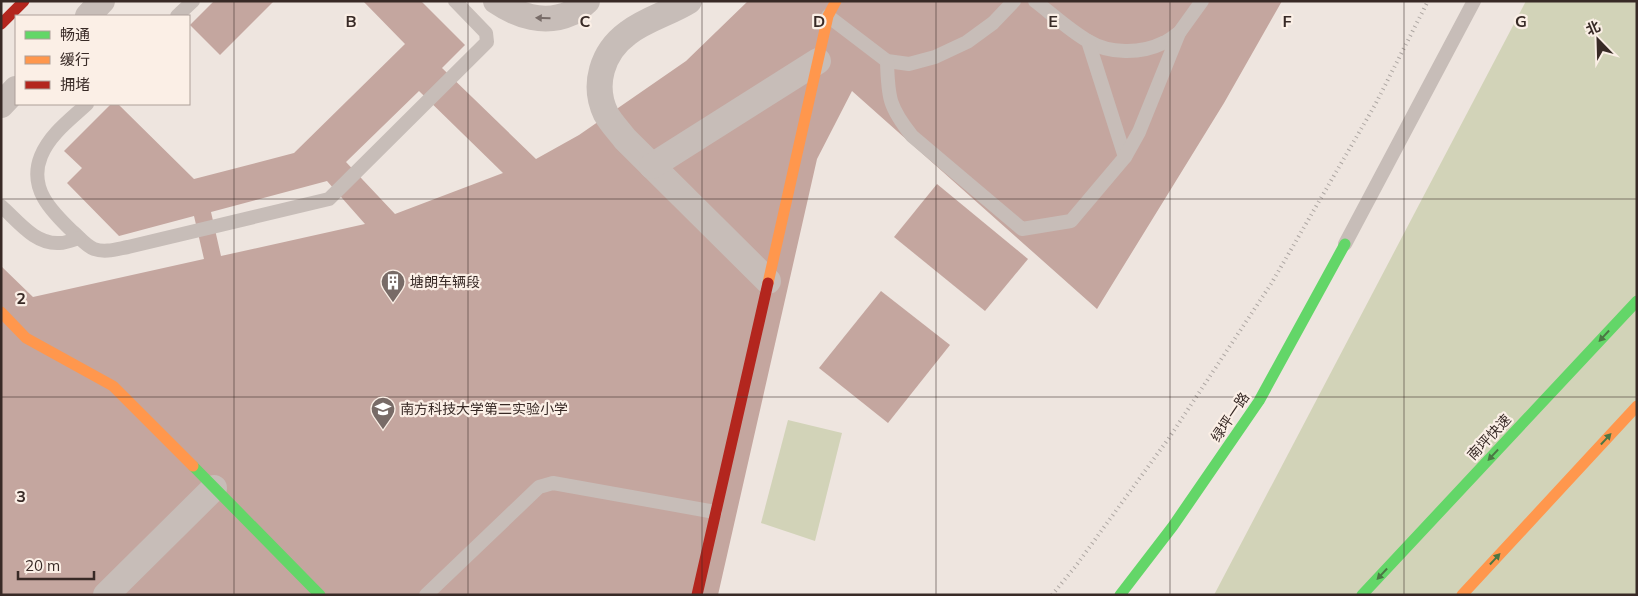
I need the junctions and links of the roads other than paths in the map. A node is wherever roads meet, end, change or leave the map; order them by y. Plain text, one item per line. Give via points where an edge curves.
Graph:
1 (24, 1) edge
2 (102, 1) edge
3 (193, 1) edge
4 (455, 1) edge
5 (496, 1) edge
6 (587, 1) edge
7 (689, 1) edge
8 (836, 1) edge
9 (1014, 1) edge
10 (1035, 1) edge
11 (1202, 1) edge
12 (1474, 1) edge
13 (89, 15) edge
14 (178, 15) edge
15 (828, 16) junction
16 (1, 24) edge
17 (1179, 33) junction
18 (1088, 41) junction
19 (818, 61) junction
20 (887, 61) junction
21 (15, 90) edge
22 (1, 104) edge
23 (86, 105) edge
24 (1125, 157) junction
25 (652, 166) junction
26 (1, 206) edge
27 (79, 238) junction
28 (1345, 244) joint
29 (768, 282) junction
30 (1637, 300) edge
31 (1, 312) edge
32 (1637, 406) edge
33 (214, 488) junction
34 (715, 512) junction
35 (106, 595) edge
36 (320, 595) edge
37 (426, 595) edge
38 (696, 595) edge
39 (1120, 595) edge
40 (1362, 595) edge
41 (1462, 595) edge

1 - 16 main road
2 - 13 street
3 - 14 lane
4 - 27 lane via 486,33 487,42 328,199 110,251 93,249
6 -> 5 street via 572,13 549,19 527,17
7 - 25 street via 628,33 609,51 600,72 600,97 607,116
8 - 15 main road
9 - 20 lane via 993,23 967,42 935,57 909,64
10 - 18 lane
11 - 17 lane
12 - 28 lane
15 - 19 main road
15 - 20 lane
17 - 18 lane via 1163,43 1124,51 1106,49
17 - 24 lane via 1139,132
18 - 24 lane
19 - 25 street
19 - 29 main road
20 - 24 lane via 890,100 912,136 1022,229 1071,221
21 - 22 street
23 - 27 lane via 50,140 41,157 37,176 42,196 52,212
25 - 29 street
26 - 27 lane via 33,236 46,242 61,243
28 - 39 main road, 绿坪一路 via 1259,401 1173,526
29 - 34 main road
30 -> 40 main road, 南坪快速
31 - 33 main road via 26,338 113,386
41 -> 32 main road
33 - 35 street
33 - 36 main road
34 - 37 lane via 553,483 539,487
34 - 38 main road

